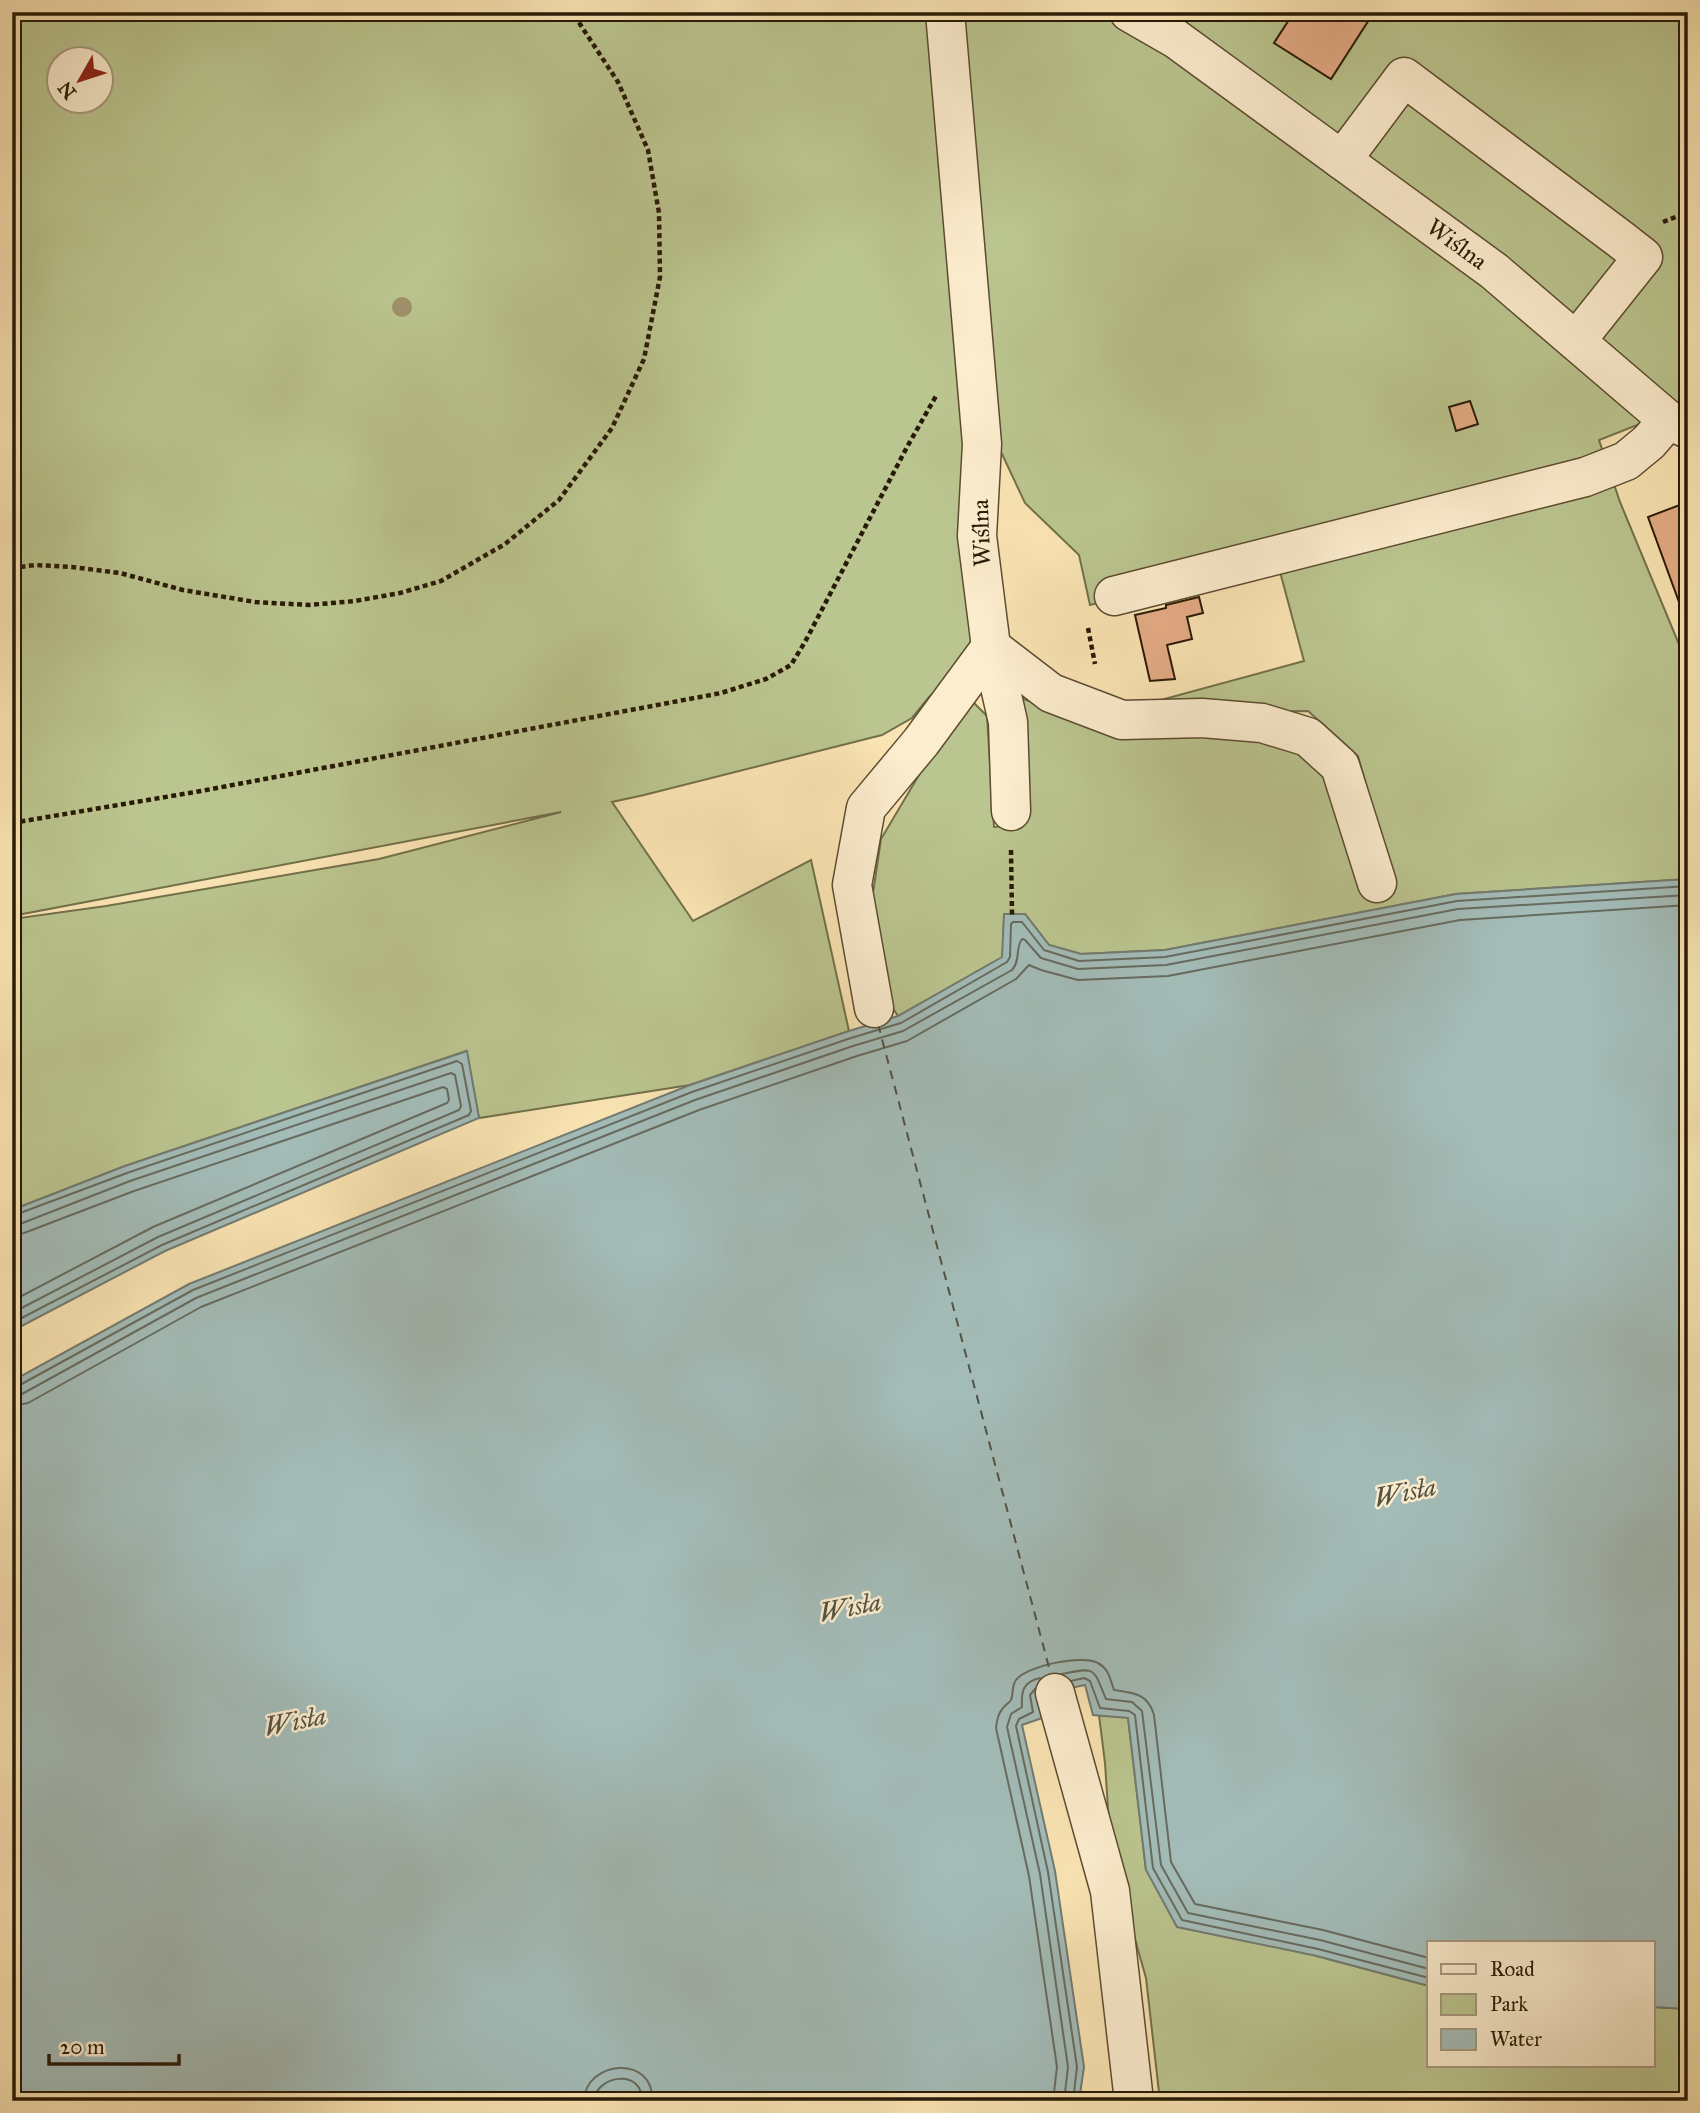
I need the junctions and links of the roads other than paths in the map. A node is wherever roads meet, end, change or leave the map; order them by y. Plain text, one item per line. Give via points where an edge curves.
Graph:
1 (945, 12) edge
2 (1129, 12) edge
3 (1342, 160) junction
4 (1576, 341) junction
5 (1678, 425) edge
6 (1114, 596) dead end
7 (991, 647) junction
8 (1011, 811) road end
9 (1377, 883) dead end
10 (874, 1008) dead end
11 (1055, 1693) dead end
12 (1134, 2101) edge

1 - 7 street, Wiślna via 982,444 976,536
2 - 3 street, Wiślna via 1176,39
3 - 4 street, Wiślna via 1494,271
3 - 4 street via 1404,77 1620,239 1643,257
4 - 5 street, Wiślna
5 - 6 street via 1626,461 1585,477
7 - 8 street, Wiślna via 1008,722
7 - 9 street via 1051,693 1122,720 1202,718 1262,723 1308,737 1340,766
7 - 10 street via 866,808 852,885
11 - 12 street via 1110,1891

